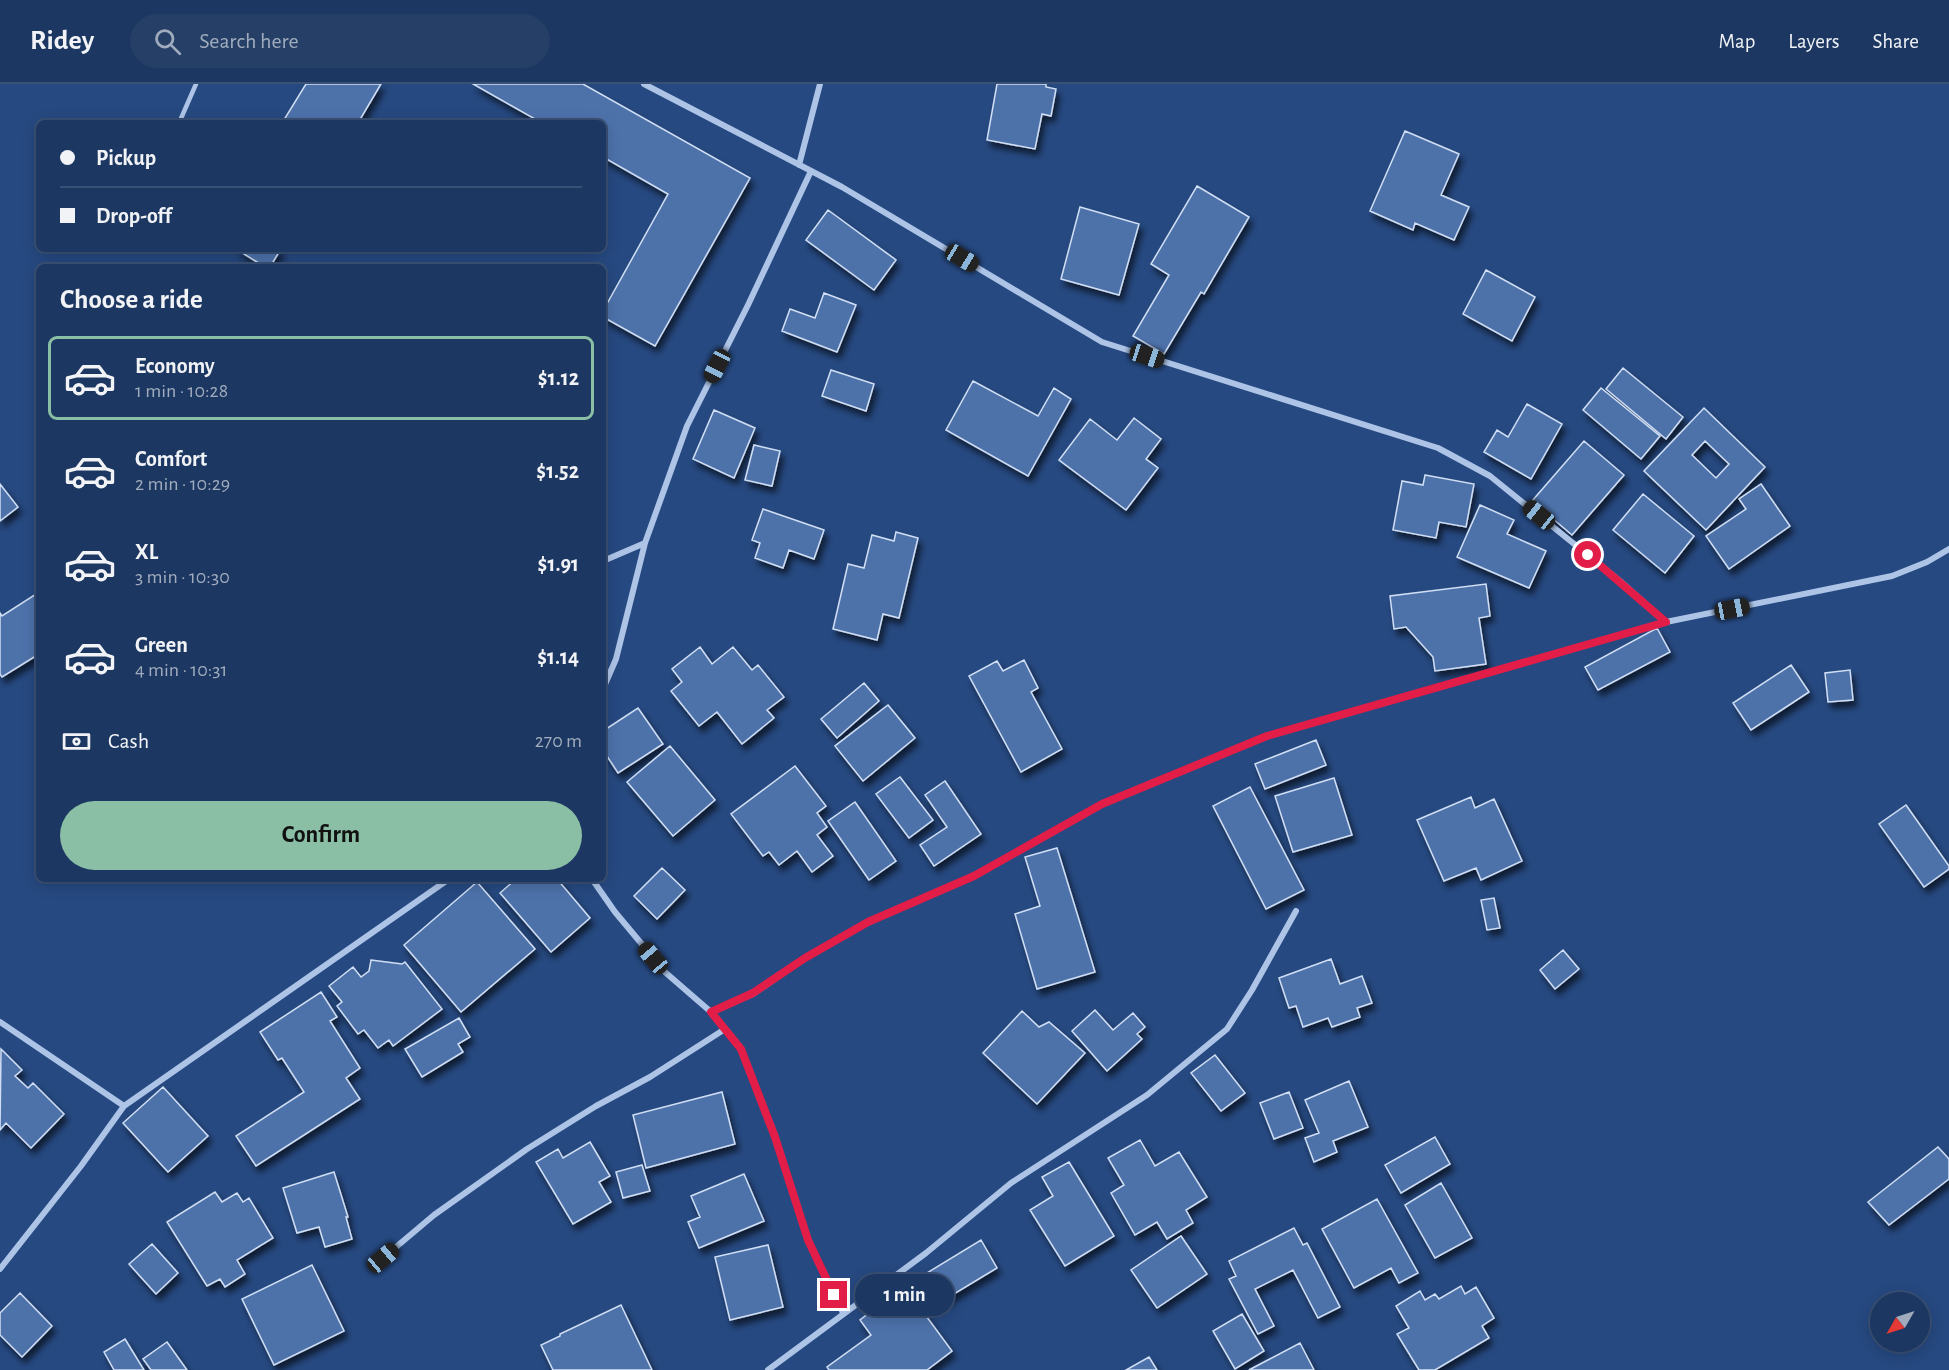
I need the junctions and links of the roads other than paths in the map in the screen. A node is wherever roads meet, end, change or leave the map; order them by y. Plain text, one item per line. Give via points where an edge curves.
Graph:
1 (196, 84) edge
2 (644, 84) edge
3 (820, 84) edge
4 (180, 120) edge
5 (799, 165) junction
6 (811, 171) junction
7 (645, 543) junction
8 (1949, 549) edge
9 (606, 560) edge
10 (1666, 622) junction
11 (606, 682) edge
12 (445, 882) edge
13 (594, 882) edge
14 (1296, 911) dead end
15 (711, 1012) junction
16 (0, 1022) edge
17 (725, 1029) junction
18 (124, 1106) junction
19 (383, 1258) dead end
20 (0, 1269) edge
21 (843, 1313) junction
22 (768, 1370) edge

1 - 4 lane
2 - 5 street
3 - 5 street
5 - 6 street
6 - 7 street via 687,426
6 - 10 street via 1102,342 1438,448 1490,476
7 - 9 street
7 - 11 street via 616,659
8 - 10 street via 1892,576
10 - 15 street via 1267,736 1102,804 974,876 868,922 753,993
12 - 18 street
13 - 15 street via 666,973
14 - 21 street via 1227,1029 1147,1095 1011,1183 926,1253
15 - 17 street
16 - 18 street
17 - 19 street via 527,1149 434,1215
17 - 21 street via 741,1049 808,1240
18 - 20 street
21 - 22 street

